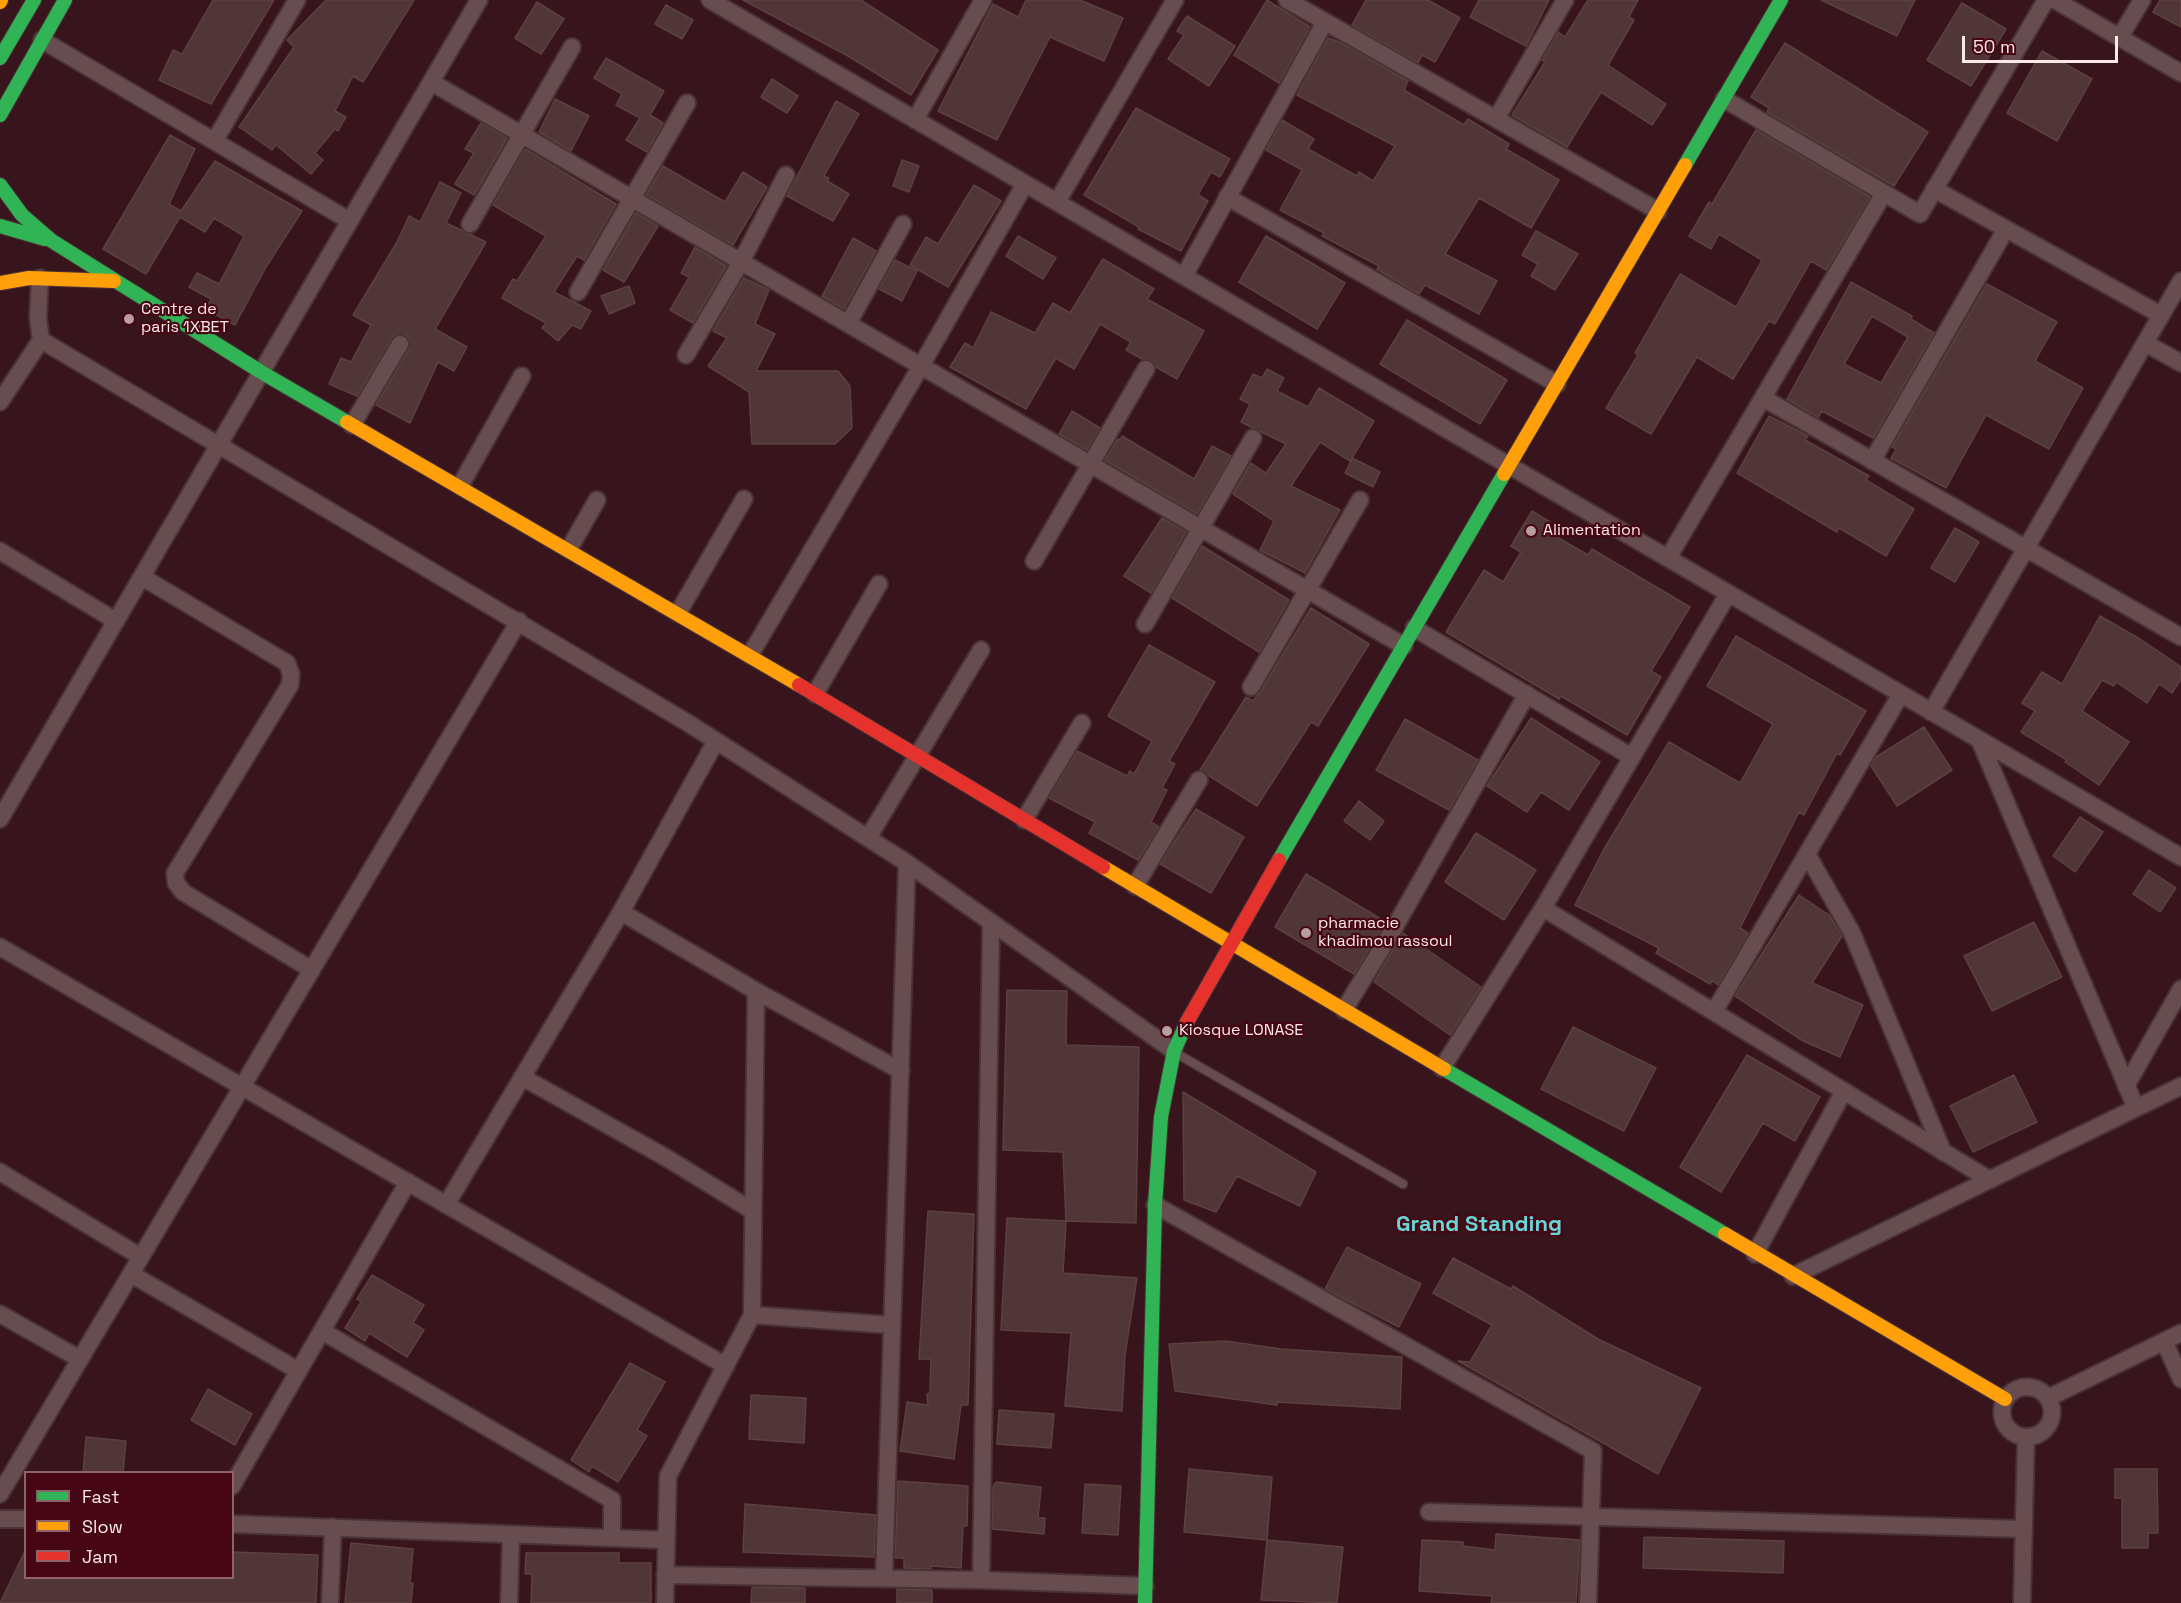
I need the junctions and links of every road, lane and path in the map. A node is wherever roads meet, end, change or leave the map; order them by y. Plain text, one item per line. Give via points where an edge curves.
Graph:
1 (34, 0) edge
2 (65, 0) edge
3 (297, 0) edge
4 (479, 0) edge
5 (710, 0) edge
6 (983, 0) edge
7 (1175, 0) edge
8 (1287, 0) edge
9 (1565, 0) edge
10 (1781, 0) edge
11 (2046, 0) edge
12 (2055, 0) edge
13 (2142, 0) edge
14 (728, 4) edge
15 (1325, 22) junction
16 (2120, 37) junction
17 (42, 40) junction
18 (572, 47) dead end
19 (0, 58) edge
20 (2181, 73) edge
21 (431, 82) junction
22 (1724, 99) junction
23 (687, 104) dead end
24 (0, 115) edge
25 (1496, 119) junction
26 (915, 120) junction
27 (522, 135) junction
28 (215, 140) junction
29 (786, 176) dead end
30 (1025, 184) junction
31 (0, 185) edge
32 (1934, 189) junction
33 (1884, 193) junction
34 (632, 198) junction
35 (1227, 198) junction
36 (1057, 202) junction
37 (1658, 211) junction
38 (350, 221) junction
39 (470, 224) dead end
40 (903, 224) dead end
41 (0, 226) edge
42 (2006, 229) junction
43 (52, 241) junction
44 (741, 262) junction
45 (1184, 276) junction
46 (40, 278) junction
47 (114, 281) junction
48 (2181, 281) edge
49 (0, 283) edge
50 (578, 292) dead end
51 (2161, 315) junction
52 (848, 324) junction
53 (41, 340) junction
54 (2145, 343) junction
55 (400, 344) dead end
56 (686, 355) dead end
57 (2181, 363) edge
58 (921, 366) junction
59 (1146, 369) dead end
60 (261, 372) junction
61 (522, 376) dead end
62 (1557, 384) junction
63 (1763, 398) junction
64 (0, 402) edge
65 (352, 425) junction
66 (1253, 438) dead end
67 (218, 446) junction
68 (1872, 461) junction
69 (1091, 464) junction
70 (1509, 466) junction
71 (460, 486) junction
72 (744, 499) dead end
73 (597, 500) dead end
74 (1360, 500) dead end
75 (1201, 528) junction
76 (2026, 548) junction
77 (568, 549) junction
78 (0, 551) edge
79 (1668, 558) junction
80 (1034, 561) dead end
81 (142, 577) junction
82 (879, 584) dead end
83 (1307, 590) junction
84 (1728, 594) junction
85 (678, 613) junction
86 (116, 621) junction
87 (519, 621) junction
88 (1144, 624) dead end
89 (1414, 628) junction
90 (2181, 637) edge
91 (1404, 646) junction
92 (981, 650) dead end
93 (750, 655) junction
94 (1251, 687) dead end
95 (815, 694) junction
96 (1527, 694) junction
97 (1901, 694) junction
98 (1931, 712) junction
99 (1082, 723) dead end
100 (716, 741) junction
101 (1980, 741) junction
102 (918, 756) junction
103 (1632, 757) junction
104 (1199, 780) dead end
105 (0, 819) edge
106 (1024, 820) junction
107 (868, 838) junction
108 (1807, 854) junction
109 (2181, 858) edge
110 (907, 863) junction
111 (1135, 886) junction
112 (1543, 908) junction
113 (621, 912) junction
114 (991, 923) junction
115 (1230, 943) junction
116 (0, 947) edge
117 (312, 970) junction
118 (2181, 989) edge
119 (756, 991) junction
120 (1344, 1010) junction
121 (1715, 1010) junction
122 (1174, 1051) junction
123 (1442, 1068) junction
124 (901, 1071) junction
125 (522, 1077) junction
126 (2126, 1086) junction
127 (2181, 1086) edge
128 (242, 1087) junction
129 (1844, 1091) junction
130 (2136, 1108) junction
131 (1943, 1152) junction
132 (0, 1172) edge
133 (1990, 1180) junction
134 (408, 1182) junction
135 (1403, 1184) dead end
136 (446, 1205) junction
137 (1155, 1205) junction
138 (753, 1211) junction
139 (1755, 1254) junction
140 (141, 1257) junction
141 (130, 1274) junction
142 (1793, 1276) junction
143 (0, 1314) edge
144 (752, 1315) junction
145 (890, 1325) junction
146 (322, 1331) junction
147 (2181, 1333) edge
148 (2164, 1341) junction
149 (80, 1359) junction
150 (726, 1366) junction
151 (299, 1371) junction
152 (2181, 1379) edge
153 (2049, 1398) junction
154 (2005, 1399) junction
155 (2026, 1437) junction
156 (234, 1483) edge
157 (0, 1494) edge
158 (1429, 1512) dead end
159 (1591, 1517) junction
160 (0, 1519) edge
161 (24, 1520) edge
162 (234, 1524) edge
163 (333, 1527) junction
164 (2023, 1529) junction
165 (511, 1534) junction
166 (612, 1538) junction
167 (666, 1540) junction
168 (665, 1575) junction
169 (884, 1578) junction
170 (981, 1580) junction
171 (1145, 1586) junction
172 (330, 1603) edge
173 (509, 1603) edge
174 (665, 1603) edge
175 (1145, 1603) edge
176 (1588, 1603) edge
177 (2022, 1603) edge

1 - 19 street
2 - 17 street
3 - 28 street
4 - 21 street
5 - 14 street
6 - 26 street
7 - 36 street
8 - 15 street
9 - 25 street
10 - 22 street
11 - 32 street
12 - 16 street
13 - 16 street
14 - 26 street
15 - 25 street
15 - 35 street
16 - 20 street
17 - 24 street
17 - 28 street
18 - 27 street
21 - 27 street
21 - 38 street
22 - 33 street
22 - 37 street
23 - 34 street
25 - 37 street
26 - 30 street
27 - 34 street
27 - 39 street
28 - 38 street
29 - 44 street
30 - 36 street
30 - 58 street
31 - 43 street via 22,215
32 - 33 street via 1920,214
32 - 42 street
33 - 63 street
34 - 44 street
34 - 50 street
35 - 45 street
35 - 62 street
36 - 45 street
37 - 62 street
38 - 60 street
40 - 52 street
41 - 43 street
42 - 51 street
42 - 68 street
43 - 47 street
44 - 52 street
44 - 56 street
45 - 70 street
46 - 47 street
46 - 49 street
46 - 53 street
47 - 60 street
48 - 51 street
51 - 54 street
52 - 58 street
53 - 64 street
53 - 67 street
54 - 57 street
54 - 76 street
55 - 65 street
58 - 69 street
58 - 93 street
59 - 69 street
60 - 65 street
60 - 67 street
61 - 71 street
62 - 70 street
63 - 68 street
63 - 79 street
65 - 71 street
66 - 75 street
67 - 81 street
67 - 87 street
68 - 76 street
69 - 75 street
69 - 80 street
70 - 79 street
70 - 89 street
71 - 77 street
72 - 85 street
73 - 77 street
74 - 83 street
75 - 83 street
75 - 88 street
76 - 90 street
76 - 98 street
77 - 85 street
78 - 86 street
79 - 84 street
81 - 86 street
81 - 117 street via 287,663 290,685 175,873 183,892
82 - 95 street
83 - 91 street
83 - 94 street
84 - 97 street
84 - 103 street
85 - 93 street
86 - 105 street
87 - 100 street
87 - 117 street
89 - 91 street
89 - 96 street
91 - 115 street
92 - 102 street
93 - 95 street
95 - 102 street
96 - 103 street
96 - 120 street
97 - 98 street
97 - 108 street
98 - 101 street
99 - 106 street
100 - 107 street
100 - 113 street
101 - 109 street
101 - 126 street
102 - 106 street
102 - 107 street
103 - 112 street
104 - 111 street
106 - 111 street
107 - 110 street
108 - 121 street
108 - 131 street via 1852,933
110 - 114 street
110 - 124 street
111 - 115 street
112 - 121 street
112 - 123 street
113 - 119 street
113 - 125 street
114 - 122 street
114 - 170 street
115 - 120 street
115 - 122 street
116 - 128 street
117 - 128 street
118 - 126 street
119 - 124 street
119 - 138 street
120 - 123 street
121 - 129 street
122 - 135 lane
122 - 137 street via 1161,1117
123 - 139 street
124 - 145 street
125 - 136 street
125 - 138 street
126 - 130 street
127 - 130 street
128 - 134 street
128 - 140 street
129 - 131 street
129 - 139 street
130 - 133 street
131 - 133 street
132 - 140 street
133 - 142 street
134 - 136 street
134 - 146 street
136 - 150 street
137 - 159 street via 1593,1451
137 - 171 street
138 - 144 street
139 - 142 street
140 - 141 street
141 - 149 street
141 - 151 street
142 - 154 street
143 - 149 street
144 - 145 street
144 - 150 street
145 - 169 street
146 - 151 street
146 - 166 street via 612,1500
147 - 148 street
148 - 152 street
148 - 153 street
149 - 157 street
150 - 167 street via 668,1476
151 - 156 street
153 - 154 street via 2043,1391 2026,1386 2010,1392
153 - 155 street via 2053,1411 2049,1424 2039,1434
154 - 155 street via 2004,1424
155 - 164 street
158 - 159 street
159 - 164 street
159 - 176 street
160 - 161 street
162 - 163 street
163 - 165 street
163 - 172 street
164 - 177 street
165 - 166 street
165 - 173 street
166 - 167 street
167 - 168 street
168 - 169 street
168 - 174 street
169 - 170 street
170 - 171 street
171 - 175 street

